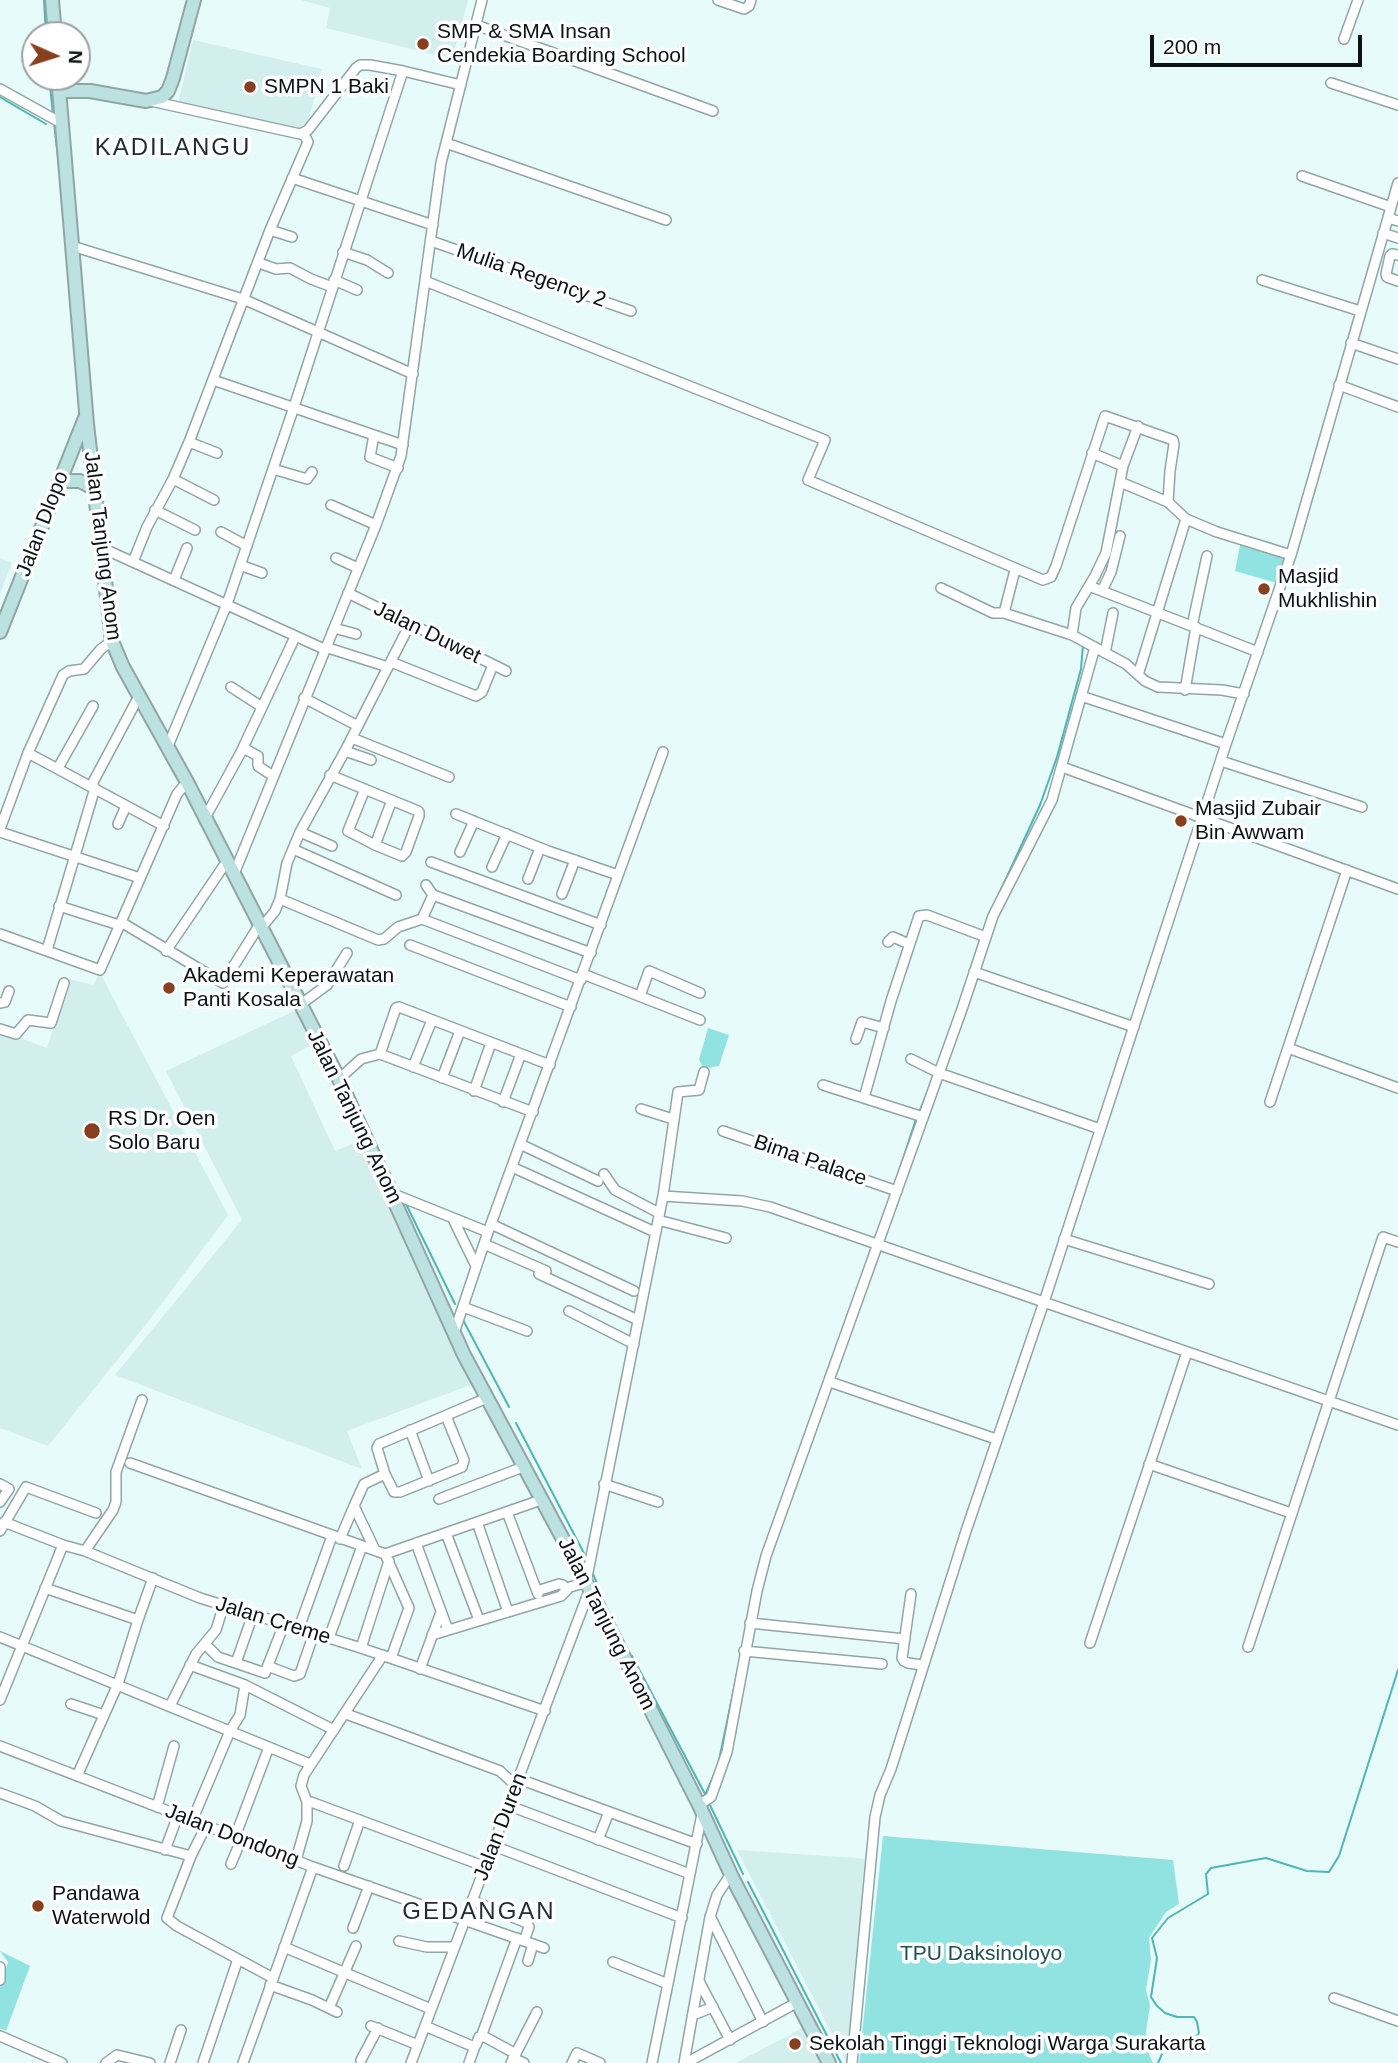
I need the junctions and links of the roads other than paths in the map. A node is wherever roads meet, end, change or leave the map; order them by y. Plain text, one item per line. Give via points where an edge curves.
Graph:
1 (52, 0) edge
2 (194, 0) edge
3 (482, 0) edge
4 (718, 0) edge
5 (751, 0) edge
6 (1358, 0) edge
7 (54, 21) edge
8 (476, 25) junction
9 (1344, 39) dead end
10 (402, 71) junction
11 (1331, 83) dead end
12 (461, 85) junction
13 (0, 89) edge
14 (59, 91) edge
15 (90, 91) edge
16 (150, 101) junction
17 (1398, 105) edge
18 (713, 111) dead end
19 (56, 122) junction
20 (301, 134) junction
21 (446, 144) junction
22 (1302, 176) dead end
23 (292, 178) junction
24 (1398, 187) edge
25 (359, 200) junction
26 (1391, 207) junction
27 (1388, 218) junction
28 (666, 220) dead end
29 (1398, 221) edge
30 (433, 225) junction
31 (270, 230) junction
32 (1383, 233) junction
33 (292, 237) dead end
34 (1398, 238) edge
35 (431, 241) junction
36 (72, 246) junction
37 (343, 252) junction
38 (1398, 256) edge
39 (259, 263) junction
40 (388, 273) dead end
41 (1262, 280) dead end
42 (425, 281) junction
43 (1398, 281) edge
44 (333, 284) junction
45 (357, 290) dead end
46 (243, 299) junction
47 (631, 311) dead end
48 (1360, 311) junction
49 (318, 332) junction
50 (1351, 343) junction
51 (1398, 359) edge
52 (413, 374) junction
53 (213, 380) junction
54 (1339, 385) junction
55 (294, 407) junction
56 (1398, 407) edge
57 (86, 416) junction
58 (1138, 426) junction
59 (374, 435) junction
60 (189, 442) junction
61 (403, 445) junction
62 (217, 453) dead end
63 (1092, 453) junction
64 (1123, 466) junction
65 (398, 468) junction
66 (273, 469) junction
67 (312, 472) dead end
68 (173, 479) junction
69 (60, 481) junction
70 (1120, 482) junction
71 (93, 488) junction
72 (214, 500) dead end
73 (1168, 502) junction
74 (331, 505) dead end
75 (155, 510) junction
76 (1186, 519) junction
77 (376, 525) junction
78 (195, 530) dead end
79 (221, 532) dead end
80 (1120, 536) dead end
81 (247, 545) junction
82 (100, 547) junction
83 (187, 548) dead end
84 (1291, 555) junction
85 (1207, 556) dead end
86 (336, 558) dead end
87 (133, 562) junction
88 (240, 565) junction
89 (358, 568) junction
90 (1015, 570) junction
91 (262, 573) dead end
92 (174, 580) junction
93 (1089, 586) junction
94 (942, 588) dead end
95 (1102, 591) junction
96 (348, 593) junction
97 (227, 604) junction
98 (1158, 612) junction
99 (1004, 613) junction
100 (1113, 613) dead end
101 (410, 624) junction
102 (1194, 627) junction
103 (334, 628) junction
104 (0, 632) edge
105 (356, 634) dead end
106 (1072, 635) junction
107 (295, 637) junction
108 (112, 641) junction
109 (1095, 647) junction
110 (324, 648) junction
111 (1258, 652) junction
112 (1105, 653) junction
113 (389, 665) junction
114 (493, 666) junction
115 (506, 671) dead end
116 (1138, 675) junction
117 (231, 687) dead end
118 (1185, 690) junction
119 (1244, 694) junction
120 (139, 696) junction
121 (1081, 696) junction
122 (304, 698) junction
123 (93, 706) dead end
124 (262, 707) junction
125 (358, 726) junction
126 (352, 738) junction
127 (1226, 744) junction
128 (168, 746) junction
129 (243, 748) junction
130 (345, 751) junction
131 (663, 752) dead end
132 (28, 753) junction
133 (371, 760) dead end
134 (1221, 761) junction
135 (1062, 767) junction
136 (58, 768) junction
137 (330, 775) junction
138 (273, 776) junction
139 (449, 777) dead end
140 (187, 782) junction
141 (93, 787) junction
142 (365, 789) junction
143 (392, 800) junction
144 (127, 806) junction
145 (1362, 807) dead end
146 (456, 814) dead end
147 (205, 818) junction
148 (1202, 818) junction
149 (474, 821) junction
150 (118, 824) dead end
151 (164, 826) junction
152 (0, 830) edge
153 (300, 832) junction
154 (507, 834) junction
155 (375, 845) junction
156 (332, 846) dead end
157 (540, 848) junction
158 (293, 849) junction
159 (460, 852) dead end
160 (74, 856) junction
161 (575, 860) junction
162 (227, 861) junction
163 (431, 862) dead end
164 (492, 867) dead end
165 (1347, 870) junction
166 (234, 874) junction
167 (618, 875) junction
168 (140, 878) junction
169 (528, 879) dead end
170 (426, 884) dead end
171 (1398, 889) edge
172 (562, 894) dead end
173 (396, 895) dead end
174 (433, 895) junction
175 (280, 899) junction
176 (58, 906) junction
177 (422, 919) junction
178 (120, 923) junction
179 (601, 925) junction
180 (261, 926) junction
181 (0, 934) edge
182 (983, 936) junction
183 (888, 942) dead end
184 (909, 944) junction
185 (410, 945) dead end
186 (47, 950) junction
187 (166, 951) junction
188 (347, 953) dead end
189 (591, 953) junction
190 (975, 972) junction
191 (582, 977) junction
192 (64, 983) dead end
193 (9, 991) dead end
194 (700, 993) dead end
195 (640, 996) junction
196 (0, 1003) edge
197 (300, 1005) junction
198 (571, 1007) junction
199 (432, 1020) junction
200 (700, 1020) dead end
201 (1134, 1027) junction
202 (884, 1028) junction
203 (0, 1029) edge
204 (460, 1031) junction
205 (856, 1039) dead end
206 (491, 1044) junction
207 (1288, 1048) junction
208 (380, 1054) junction
209 (521, 1054) junction
210 (911, 1059) dead end
211 (550, 1065) junction
212 (413, 1067) junction
213 (704, 1072) dead end
214 (939, 1073) junction
215 (339, 1079) junction
216 (442, 1079) junction
217 (823, 1085) dead end
218 (1398, 1088) edge
219 (474, 1091) junction
220 (864, 1098) junction
221 (503, 1102) junction
222 (1270, 1102) dead end
223 (641, 1109) dead end
224 (533, 1112) junction
225 (923, 1117) junction
226 (673, 1119) junction
227 (1100, 1129) junction
228 (723, 1130) dead end
229 (520, 1144) junction
230 (512, 1167) junction
231 (897, 1191) junction
232 (391, 1193) junction
233 (663, 1196) junction
234 (659, 1217) junction
235 (453, 1219) junction
236 (489, 1228) junction
237 (655, 1232) junction
238 (726, 1238) dead end
239 (1065, 1240) junction
240 (1398, 1242) edge
241 (484, 1244) junction
242 (879, 1244) junction
243 (476, 1266) junction
244 (1209, 1284) dead end
245 (634, 1292) dead end
246 (1044, 1302) junction
247 (463, 1307) junction
248 (569, 1311) dead end
249 (638, 1320) junction
250 (527, 1331) dead end
251 (454, 1333) junction
252 (634, 1344) junction
253 (1187, 1352) junction
254 (833, 1383) dead end
255 (487, 1398) junction
256 (142, 1400) dead end
257 (1328, 1401) junction
258 (446, 1416) junction
259 (1398, 1426) edge
260 (410, 1430) junction
261 (996, 1439) junction
262 (130, 1463) dead end
263 (1149, 1464) junction
264 (523, 1467) junction
265 (385, 1474) junction
266 (429, 1481) junction
267 (0, 1484) edge
268 (604, 1484) junction
269 (439, 1499) dead end
270 (541, 1500) junction
271 (0, 1502) edge
272 (658, 1502) dead end
273 (354, 1506) junction
274 (506, 1512) junction
275 (96, 1513) dead end
276 (1292, 1513) junction
277 (477, 1522) junction
278 (2, 1527) edge
279 (446, 1533) junction
280 (336, 1538) junction
281 (416, 1543) junction
282 (62, 1545) junction
283 (362, 1546) junction
284 (375, 1550) junction
285 (85, 1551) junction
286 (387, 1558) junction
287 (152, 1578) junction
288 (588, 1581) junction
289 (44, 1588) junction
290 (567, 1588) junction
291 (537, 1591) junction
292 (911, 1594) dead end
293 (541, 1602) junction
294 (223, 1604) junction
295 (441, 1612) junction
296 (508, 1612) junction
297 (253, 1614) junction
298 (138, 1620) junction
299 (479, 1620) junction
300 (750, 1623) junction
301 (284, 1624) junction
302 (299, 1628) junction
303 (448, 1630) junction
304 (314, 1633) junction
305 (432, 1635) junction
306 (0, 1637) edge
307 (329, 1638) junction
308 (905, 1639) junction
309 (1090, 1643) dead end
310 (206, 1645) junction
311 (22, 1646) junction
312 (1248, 1647) dead end
313 (361, 1648) junction
314 (744, 1651) junction
315 (387, 1657) junction
316 (236, 1663) junction
317 (882, 1664) dead end
318 (190, 1665) junction
319 (922, 1665) junction
320 (270, 1667) junction
321 (420, 1668) junction
322 (117, 1684) junction
323 (245, 1685) junction
324 (0, 1700) edge
325 (71, 1704) dead end
326 (170, 1706) junction
327 (545, 1712) junction
328 (104, 1714) junction
329 (349, 1715) dead end
330 (334, 1730) junction
331 (230, 1731) junction
332 (0, 1746) edge
333 (174, 1746) dead end
334 (269, 1747) junction
335 (310, 1764) junction
336 (76, 1776) junction
337 (518, 1783) junction
338 (0, 1793) edge
339 (311, 1802) dead end
340 (510, 1806) junction
341 (157, 1807) junction
342 (705, 1811) junction
343 (609, 1812) junction
344 (178, 1815) junction
345 (359, 1820) junction
346 (192, 1821) junction
347 (206, 1826) junction
348 (238, 1838) junction
349 (598, 1840) junction
350 (697, 1844) junction
351 (494, 1846) junction
352 (165, 1850) junction
353 (191, 1856) junction
354 (296, 1860) junction
355 (231, 1864) dead end
356 (344, 1866) dead end
357 (313, 1867) junction
358 (486, 1867) junction
359 (691, 1874) junction
360 (731, 1874) junction
361 (369, 1886) junction
362 (473, 1901) junction
363 (710, 1917) junction
364 (682, 1918) junction
365 (466, 1921) junction
366 (353, 1928) dead end
367 (399, 1941) dead end
368 (525, 1941) junction
369 (356, 1946) dead end
370 (284, 1947) junction
371 (454, 1947) junction
372 (544, 1948) dead end
373 (238, 1959) junction
374 (528, 1961) dead end
375 (613, 1962) dead end
376 (0, 1967) edge
377 (343, 1971) junction
378 (0, 1980) edge
379 (271, 1981) junction
380 (699, 1981) junction
381 (668, 1984) junction
382 (1334, 1998) dead end
383 (798, 2002) junction
384 (713, 2007) junction
385 (431, 2009) junction
386 (537, 2012) dead end
387 (693, 2015) junction
388 (1398, 2021) edge
389 (763, 2022) junction
390 (425, 2026) junction
391 (181, 2030) dead end
392 (0, 2036) edge
393 (481, 2037) junction
394 (730, 2040) junction
395 (418, 2045) junction
396 (475, 2046) junction
397 (513, 2058) edge
398 (361, 2060) dead end
399 (62, 2063) edge
400 (106, 2063) edge
401 (150, 2063) edge
402 (170, 2063) edge
403 (203, 2063) edge
404 (243, 2063) edge
405 (411, 2063) edge
406 (469, 2063) edge
407 (524, 2063) edge
408 (572, 2063) edge
409 (600, 2063) edge
410 (652, 2063) edge
411 (685, 2063) edge
412 (829, 2063) edge
413 (852, 2063) edge

1 - 7 main road
2 - 16 main road via 171,85 162,97
3 - 8 street
4 - 5 street via 744,9
6 - 9 street
8 - 12 street
8 - 18 street
10 - 12 street
10 - 20 street via 370,65 356,68
10 - 25 street
11 - 17 street
12 - 21 street
13 - 19 street
14 - 19 main road, Jalan Tanjung Anom
15 - 16 main road
16 - 20 street
19 - 36 main road, Jalan Tanjung Anom
20 - 23 street via 308,142
21 - 28 street
21 - 30 street
22 - 26 street
23 - 25 street
23 - 31 street
24 - 26 street
25 - 30 street
25 - 37 street
26 - 27 street
27 - 29 street
27 - 32 street
30 - 35 street
31 - 33 street
31 - 39 street
32 - 34 street
32 - 48 street
35 - 42 street
35 - 47 street, Mulia Regency 2
36 - 46 street
36 - 57 main road, Jalan Tanjung Anom
37 - 40 street
37 - 44 street
38 - 43 street via 1390,256 1386,272
39 - 44 street via 290,268
39 - 46 street
41 - 48 street
42 - 52 street
42 - 90 street via 825,440 808,480
44 - 45 street
44 - 49 street
46 - 49 street
46 - 53 street
48 - 50 street
49 - 52 street
49 - 55 street
50 - 51 street
50 - 54 street
52 - 61 street
53 - 55 street
53 - 60 street
54 - 56 street
54 - 84 street
55 - 59 street
55 - 66 street
57 - 69 main road, Jalan Dlopo
57 - 71 main road, Jalan Tanjung Anom
58 - 63 street via 1105,416
58 - 64 street
58 - 73 street via 1174,441
59 - 61 street
59 - 65 street via 370,457
60 - 62 street
60 - 68 street
61 - 65 street
63 - 64 street
63 - 90 street via 1051,577 1043,580
64 - 70 street
65 - 77 street
66 - 67 street via 307,479
66 - 81 street
68 - 72 street
68 - 75 street
69 - 71 main road via 80,481
69 - 104 main road, Jalan Dlopo
70 - 73 street
70 - 93 street via 1106,553
71 - 82 main road, Jalan Tanjung Anom
73 - 76 street
74 - 77 street
75 - 78 street
75 - 87 street
76 - 84 street
76 - 98 street
77 - 89 street
79 - 81 street
80 - 95 street
81 - 88 street
82 - 87 street
82 - 108 main road, Jalan Tanjung Anom
83 - 92 street
84 - 111 street
85 - 102 street
86 - 89 street
87 - 92 street
88 - 91 street
88 - 97 street
89 - 96 street
90 - 99 street
92 - 97 street
93 - 95 street
93 - 106 street via 1076,608
94 - 99 street via 993,613
95 - 98 street
96 - 101 street, Jalan Duwet
96 - 103 street
97 - 107 street
97 - 128 street
98 - 102 street
98 - 116 street
99 - 106 street
100 - 112 street
101 - 113 street
101 - 114 street, Jalan Duwet
102 - 111 street
102 - 118 street
103 - 105 street
103 - 110 street
106 - 109 street
107 - 110 street
107 - 124 street
108 - 120 main road, Jalan Tanjung Anom
108 - 132 street via 84,669 62,675
109 - 112 street
109 - 121 street
110 - 113 street
110 - 122 street
111 - 119 street
112 - 116 street
113 - 114 street via 476,696
113 - 125 street
114 - 115 street, Jalan Duwet
116 - 118 street via 1158,687
117 - 124 street
118 - 119 street
119 - 127 street
120 - 128 main road, Jalan Tanjung Anom
120 - 141 street
121 - 127 street
121 - 135 street
122 - 125 street
122 - 138 street
123 - 136 street
124 - 129 street
125 - 126 street
126 - 130 street
126 - 139 street
127 - 134 street
128 - 140 main road, Jalan Tanjung Anom
129 - 138 street via 258,756 258,766
129 - 147 street
130 - 133 street
130 - 137 street
131 - 167 street
132 - 136 street
132 - 152 street
134 - 145 street
134 - 148 street
135 - 148 street
135 - 182 street via 1052,800
136 - 141 street
137 - 142 street
137 - 153 street
138 - 166 street
140 - 147 main road, Jalan Tanjung Anom
140 - 151 street
141 - 144 street
141 - 160 street
142 - 143 street
142 - 155 street via 347,829
143 - 155 street
143 - 155 street via 419,814 406,852 400,856
144 - 150 street
144 - 151 street
146 - 149 street
147 - 162 main road, Jalan Tanjung Anom
148 - 165 street
148 - 201 street
149 - 154 street
149 - 159 street
151 - 168 street
152 - 160 street
153 - 156 street
153 - 158 street
154 - 157 street
154 - 164 street
157 - 161 street
157 - 169 street
158 - 173 street
158 - 175 street
160 - 168 street
160 - 176 street
161 - 167 street
161 - 172 street
162 - 166 main road, Jalan Tanjung Anom
162 - 187 street
163 - 179 street
165 - 171 street
165 - 207 street
166 - 180 main road, Jalan Tanjung Anom
167 - 179 street
168 - 178 street
170 - 174 street
174 - 177 street
174 - 189 street
175 - 177 street via 378,940
175 - 180 street
176 - 178 street
176 - 186 street
177 - 191 street
178 - 186 street via 100,970
178 - 187 street
179 - 189 street
180 - 187 street via 223,983
180 - 197 main road, Jalan Tanjung Anom
181 - 186 street
182 - 184 street via 921,915
182 - 190 street
183 - 184 street via 892,937
184 - 202 street
185 - 198 street
188 - 197 street via 327,985
189 - 191 street
190 - 201 street
190 - 214 street
191 - 195 street
191 - 198 street
192 - 203 street via 51,1023 28,1020 16,1034
193 - 196 street
194 - 195 street via 649,971
195 - 200 street
197 - 215 main road, Jalan Tanjung Anom
198 - 211 street
199 - 204 street
199 - 208 street via 398,1007
199 - 212 street
201 - 227 street
202 - 205 street via 862,1022
202 - 220 street
204 - 206 street
204 - 216 street
206 - 209 street
206 - 219 street
207 - 218 street
207 - 222 street
208 - 212 street
208 - 215 street via 361,1059
209 - 211 street
209 - 221 street
210 - 214 street
211 - 224 street
212 - 216 street
213 - 226 street, Jalan Duren via 699,1090 678,1092
214 - 225 street
214 - 227 street
215 - 232 main road, Jalan Tanjung Anom
216 - 219 street
217 - 220 street
219 - 221 street
220 - 225 street
221 - 224 street
223 - 226 street
224 - 229 street
225 - 231 street
226 - 233 street, Jalan Duren
227 - 239 street
228 - 231 street, Bima Palace
229 - 230 street
229 - 234 street via 601,1177
230 - 236 street
230 - 237 street
231 - 242 street
232 - 235 street
232 - 251 main road, Jalan Tanjung Anom
233 - 234 street, Jalan Duren
233 - 242 street via 757,1203
234 - 237 street, Jalan Duren
234 - 238 street
235 - 236 street
235 - 243 street
236 - 241 street
236 - 245 street
237 - 249 street, Jalan Duren
239 - 244 street
239 - 246 street
240 - 257 street via 1383,1237
241 - 243 street
241 - 249 street
242 - 246 street
242 - 300 street via 759,1579
243 - 247 street
246 - 253 street
246 - 261 street
247 - 250 street
247 - 251 street
248 - 252 street
249 - 252 street, Jalan Duren
251 - 255 main road, Jalan Tanjung Anom
252 - 268 street, Jalan Duren
253 - 257 street
253 - 263 street
254 - 261 street
255 - 258 street
255 - 264 main road, Jalan Tanjung Anom
256 - 285 street via 116,1472 114,1510
257 - 259 street
257 - 276 street
258 - 260 street
258 - 266 street via 464,1465
260 - 265 street via 377,1446
260 - 266 street
261 - 319 street
262 - 280 street
263 - 276 street
263 - 309 street
264 - 269 street
264 - 270 main road, Jalan Tanjung Anom
265 - 266 street via 397,1493
265 - 273 street via 364,1484
267 - 271 street via 9,1489
268 - 272 street
268 - 288 street, Jalan Duren
270 - 274 street
270 - 288 main road, Jalan Tanjung Anom
273 - 280 street
273 - 284 street
274 - 277 street
274 - 291 street
275 - 278 street via 26,1487
276 - 312 street
277 - 279 street
277 - 296 street
278 - 282 street, Jalan Creme
279 - 281 street
279 - 299 street
280 - 283 street
280 - 302 street
281 - 286 street
281 - 295 street
282 - 285 street, Jalan Creme
282 - 289 street
283 - 284 street
283 - 307 street
284 - 286 street
285 - 287 street, Jalan Creme
286 - 313 street
286 - 315 street via 408,1608
287 - 294 street, Jalan Creme
287 - 298 street
288 - 290 street
288 - 327 street, Jalan Duren
288 - 342 main road, Jalan Tanjung Anom
289 - 298 street
289 - 311 street
290 - 291 street via 559,1584
290 - 293 street via 565,1594
291 - 293 street
292 - 308 street
293 - 296 street
294 - 297 street, Jalan Creme
294 - 310 street
295 - 303 street
295 - 305 street
296 - 299 street
297 - 301 street, Jalan Creme
297 - 316 street
298 - 322 street
299 - 303 street
300 - 308 street
300 - 314 street
301 - 302 street, Jalan Creme
301 - 320 street
302 - 304 street, Jalan Creme
303 - 305 street
304 - 307 street, Jalan Creme
304 - 320 street via 300,1674
305 - 321 street
306 - 311 street
307 - 313 street, Jalan Creme
308 - 319 street via 904,1661
310 - 316 street via 218,1657
310 - 318 street
311 - 322 street
311 - 324 street
313 - 315 street, Jalan Creme
314 - 317 street
314 - 342 street via 727,1752
315 - 321 street, Jalan Creme
315 - 330 street
316 - 320 street via 264,1674
318 - 323 street
318 - 326 street
319 - 413 street via 875,1817
321 - 327 street, Jalan Creme
322 - 326 street
322 - 328 street
323 - 330 street
323 - 331 street via 240,1715
325 - 328 street
326 - 331 street
327 - 337 street, Jalan Duren
328 - 336 street
329 - 337 street via 500,1770
330 - 335 street
331 - 334 street
331 - 346 street
332 - 336 street, Jalan Dondong
333 - 341 street
334 - 335 street
334 - 348 street
335 - 354 street via 301,1786 307,1815
336 - 341 street, Jalan Dondong
337 - 340 street, Jalan Duren
337 - 343 street
338 - 352 street via 61,1821
339 - 345 street
340 - 349 street
340 - 351 street, Jalan Duren
341 - 344 street, Jalan Dondong
342 - 350 street
342 - 360 main road, Jalan Tanjung Anom
343 - 349 street
343 - 350 street
344 - 346 street, Jalan Dondong
344 - 352 street
345 - 356 street
345 - 358 street
346 - 347 street, Jalan Dondong
347 - 348 street, Jalan Dondong
347 - 353 street
348 - 354 street, Jalan Dondong
348 - 355 street
349 - 359 street
350 - 359 street
351 - 358 street, Jalan Duren
351 - 364 street
352 - 353 street
353 - 373 street via 167,1918
354 - 357 street, Jalan Dondong
357 - 361 street, Jalan Dondong
357 - 370 street
358 - 362 street, Jalan Duren
359 - 364 street
360 - 363 street
360 - 383 main road, Jalan Tanjung Anom
361 - 365 street, Jalan Dondong
361 - 366 street
362 - 365 street, Jalan Duren
362 - 368 street via 527,1923
363 - 380 street
363 - 389 street
364 - 381 street
365 - 368 street, Jalan Dondong
365 - 371 street, Jalan Duren
367 - 371 street
368 - 372 street, Jalan Dondong
368 - 374 street
368 - 393 street
369 - 377 street
370 - 377 street
370 - 379 street
371 - 385 street, Jalan Duren
373 - 379 street
373 - 403 street
375 - 381 street
376 - 378 street
377 - 379 street via 333,2010
377 - 385 street
379 - 404 street
380 - 384 street
380 - 387 street
381 - 410 street
382 - 388 street
383 - 389 street
383 - 412 main road, Jalan Tanjung Anom
384 - 387 street
384 - 394 street
385 - 390 street, Jalan Duren
386 - 397 street
387 - 411 street
389 - 394 street
390 - 395 street, Jalan Duren
390 - 396 street
391 - 402 street
392 - 399 street
393 - 396 street
393 - 397 street
394 - 411 street
395 - 398 street via 374,2027
395 - 405 street, Jalan Duren
396 - 406 street
397 - 407 street
400 - 401 street via 117,2055
408 - 409 street via 577,2053

